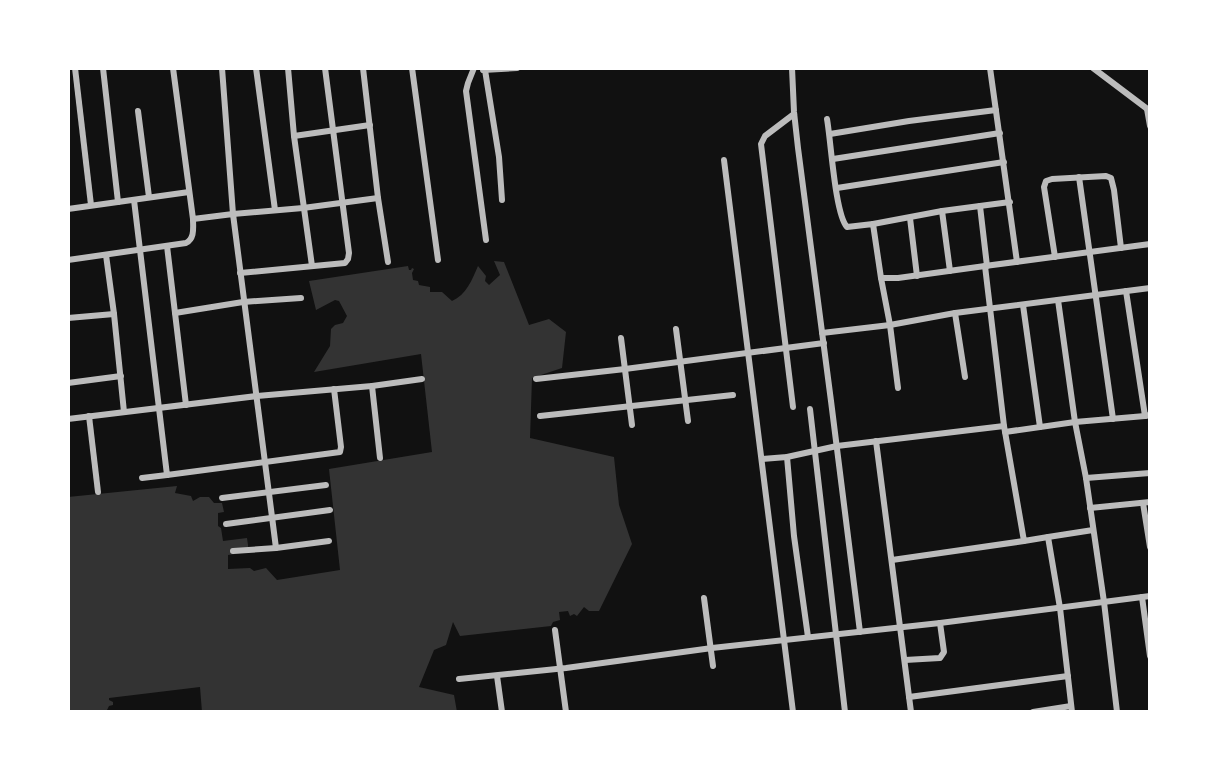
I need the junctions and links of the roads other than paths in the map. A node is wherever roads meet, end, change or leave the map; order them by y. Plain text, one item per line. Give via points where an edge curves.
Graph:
1 (75, 68) edge
2 (103, 68) edge
3 (173, 68) edge
4 (222, 68) edge
5 (256, 68) edge
6 (288, 68) edge
7 (325, 68) edge
8 (363, 68) edge
9 (412, 68) edge
10 (517, 68) edge
11 (792, 68) edge
12 (990, 68) edge
13 (1093, 68) edge
14 (479, 69) edge
15 (996, 110) junction
16 (1149, 110) edge
17 (138, 111) dead end
18 (794, 114) junction
19 (827, 119) dead end
20 (370, 125) junction
21 (1150, 126) edge
22 (333, 130) junction
23 (1000, 133) junction
24 (830, 134) junction
25 (294, 136) junction
26 (833, 159) junction
27 (724, 160) dead end
28 (1004, 162) junction
29 (1079, 177) junction
30 (836, 188) junction
31 (189, 192) junction
32 (149, 197) junction
33 (378, 198) junction
34 (134, 200) junction
35 (502, 200) dead end
36 (118, 202) junction
37 (343, 202) junction
38 (1010, 202) junction
39 (91, 205) junction
40 (980, 206) junction
41 (303, 208) junction
42 (68, 209) edge
43 (275, 210) junction
44 (942, 211) junction
45 (233, 214) junction
46 (910, 218) junction
47 (192, 219) junction
48 (873, 224) junction
49 (486, 240) dead end
50 (1150, 244) edge
51 (167, 246) junction
52 (1121, 247) junction
53 (141, 250) junction
54 (1090, 252) junction
55 (106, 254) junction
56 (1055, 257) junction
57 (68, 260) edge
58 (438, 260) dead end
59 (388, 262) dead end
60 (1017, 262) junction
61 (312, 266) junction
62 (986, 266) junction
63 (950, 271) junction
64 (240, 273) junction
65 (918, 276) junction
66 (881, 278) junction
67 (1150, 288) edge
68 (1126, 290) junction
69 (1096, 294) junction
70 (301, 298) dead end
71 (1058, 300) junction
72 (243, 302) junction
73 (1023, 304) junction
74 (990, 309) junction
75 (175, 313) junction
76 (955, 313) junction
77 (114, 314) junction
78 (68, 318) edge
79 (890, 326) junction
80 (676, 329) dead end
81 (822, 333) junction
82 (621, 338) dead end
83 (824, 343) junction
84 (786, 348) junction
85 (749, 352) junction
86 (680, 362) junction
87 (625, 369) junction
88 (121, 376) junction
89 (965, 377) dead end
90 (422, 379) dead end
91 (536, 379) dead end
92 (68, 383) edge
93 (372, 386) junction
94 (898, 388) dead end
95 (334, 389) junction
96 (733, 395) dead end
97 (257, 396) junction
98 (685, 400) junction
99 (186, 405) junction
100 (630, 406) junction
101 (793, 407) dead end
102 (159, 408) junction
103 (810, 409) dead end
104 (124, 412) junction
105 (1147, 415) edge
106 (89, 416) junction
107 (540, 416) dead end
108 (68, 419) edge
109 (1113, 419) junction
110 (688, 421) dead end
111 (1075, 422) junction
112 (632, 425) dead end
113 (1040, 427) junction
114 (1005, 429) junction
115 (876, 440) junction
116 (837, 446) junction
117 (814, 450) junction
118 (380, 457) dead end
119 (787, 457) junction
120 (762, 459) junction
121 (265, 463) junction
122 (1150, 473) edge
123 (167, 475) junction
124 (142, 478) dead end
125 (1086, 478) junction
126 (326, 485) dead end
127 (98, 492) dead end
128 (269, 494) junction
129 (222, 498) dead end
130 (1146, 503) edge
131 (1090, 508) junction
132 (330, 510) dead end
133 (272, 519) junction
134 (226, 524) dead end
135 (1093, 530) junction
136 (1048, 537) junction
137 (329, 541) dead end
138 (1024, 541) junction
139 (1150, 547) edge
140 (276, 548) junction
141 (233, 551) dead end
142 (892, 560) junction
143 (1146, 597) edge
144 (704, 598) dead end
145 (1104, 602) junction
146 (1060, 608) junction
147 (940, 623) junction
148 (901, 627) junction
149 (555, 630) dead end
150 (860, 632) junction
151 (836, 634) junction
152 (808, 638) junction
153 (785, 640) junction
154 (712, 648) junction
155 (1150, 656) edge
156 (905, 660) junction
157 (713, 666) dead end
158 (561, 668) junction
159 (497, 676) junction
160 (1068, 676) junction
161 (459, 679) dead end
162 (909, 697) junction
163 (1072, 709) edge
164 (502, 712) edge
165 (566, 712) edge
166 (793, 712) edge
167 (845, 712) edge
168 (911, 712) edge
169 (1033, 712) edge
170 (1117, 712) edge

1 - 39 street
2 - 36 street
3 - 31 street
4 - 45 street
5 - 43 street
6 - 25 street
7 - 22 street
8 - 20 street
9 - 58 street
10 - 14 street
11 - 18 street
12 - 15 street
13 - 16 street
14 - 35 street via 499,156
14 - 49 street via 466,91
15 - 23 street
15 - 24 street
16 - 21 street
17 - 32 street
18 - 81 street
18 - 84 street via 761,144
19 - 24 street
20 - 22 street
20 - 33 street
22 - 25 street
22 - 37 street
23 - 26 street
23 - 28 street
24 - 26 street
25 - 41 street
26 - 30 street
27 - 85 street
28 - 30 street
28 - 38 street
29 - 52 street via 1111,178
29 - 54 street
29 - 56 street via 1045,183
30 - 48 street via 845,225
31 - 32 street
31 - 47 street
32 - 34 street
33 - 37 street
33 - 59 street
34 - 36 street
34 - 53 street
36 - 39 street
37 - 41 street
37 - 61 street via 348,259
38 - 40 street
38 - 60 street
39 - 42 street
40 - 44 street
40 - 62 street
41 - 43 street
41 - 61 street
43 - 45 street
44 - 46 street
44 - 63 street
45 - 47 street
45 - 64 street
46 - 48 street
46 - 65 street
47 - 51 street via 191,240
48 - 66 street
50 - 52 street
51 - 53 street
51 - 75 street
52 - 54 street
53 - 55 street
53 - 102 street
54 - 56 street
54 - 69 street
55 - 57 street
55 - 77 street
56 - 60 street
60 - 62 street
61 - 64 street
62 - 63 street
62 - 74 street
63 - 65 street
64 - 72 street
65 - 66 street
66 - 79 street
67 - 68 street
68 - 69 street
68 - 105 street
69 - 71 street
69 - 109 street
70 - 72 street
71 - 73 street
71 - 111 street
72 - 75 street
72 - 97 street
73 - 74 street
73 - 113 street
74 - 76 street
74 - 114 street
75 - 99 street
76 - 79 street
76 - 89 street
77 - 78 street
77 - 88 street
79 - 81 street
79 - 94 street
80 - 86 street
81 - 83 street
82 - 87 street
83 - 84 street
83 - 116 street
84 - 85 street
84 - 101 street
85 - 86 street
85 - 120 street
86 - 87 street
86 - 98 street
87 - 91 street
87 - 100 street
88 - 92 street
88 - 104 street
90 - 93 street
93 - 95 street
93 - 118 street
95 - 97 street
95 - 121 street via 340,452
96 - 98 street
97 - 99 street
97 - 121 street
98 - 100 street
98 - 110 street
99 - 102 street
100 - 107 street
100 - 112 street
102 - 104 street
102 - 123 street
103 - 117 street
104 - 106 street
105 - 109 street
106 - 108 street
106 - 127 street
109 - 111 street
111 - 113 street
111 - 125 street
113 - 114 street
114 - 115 street
114 - 138 street
115 - 116 street
115 - 142 street
116 - 117 street
116 - 150 street
117 - 119 street
117 - 151 street
119 - 120 street
119 - 152 street
120 - 153 street
121 - 123 street
121 - 128 street
122 - 125 street
123 - 124 street
125 - 131 street
126 - 128 street
128 - 129 street
128 - 133 street
130 - 131 street
130 - 139 street
131 - 135 street
132 - 133 street
133 - 134 street
133 - 140 street
135 - 136 street
135 - 145 street
136 - 138 street
136 - 146 street
137 - 140 street
138 - 142 street
140 - 141 street
142 - 148 street
143 - 145 street
143 - 155 street
144 - 154 street
145 - 146 street
145 - 170 street
146 - 147 street
146 - 160 street
147 - 148 street
147 - 156 street via 944,652 940,657
148 - 150 street
148 - 156 street
149 - 158 street
150 - 151 street
151 - 152 street
151 - 167 street
152 - 153 street
153 - 154 street
153 - 166 street
154 - 157 street
154 - 158 street
156 - 162 street
158 - 159 street
158 - 165 street
159 - 161 street
159 - 164 street
160 - 162 street
160 - 163 street
162 - 168 street
163 - 169 street

